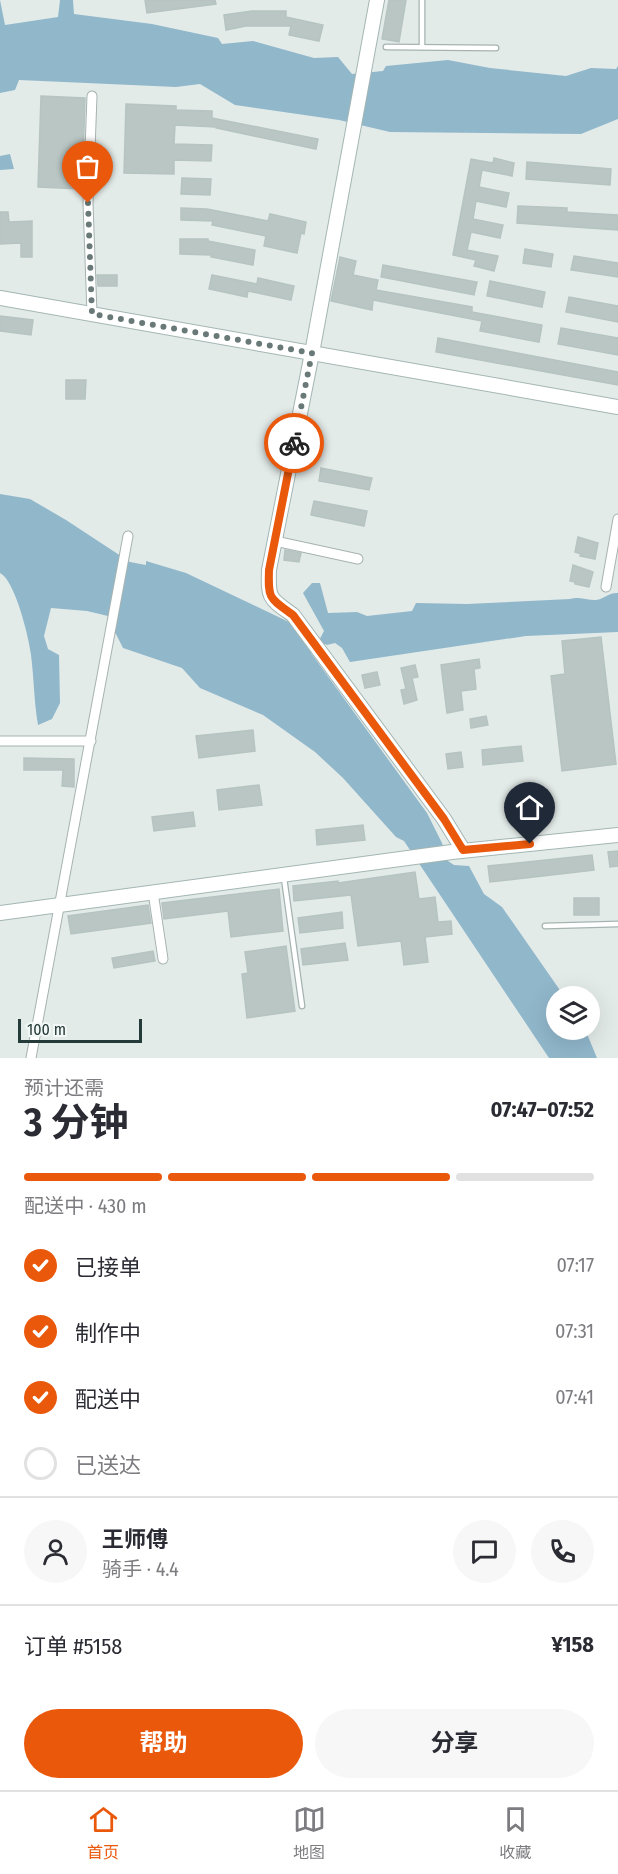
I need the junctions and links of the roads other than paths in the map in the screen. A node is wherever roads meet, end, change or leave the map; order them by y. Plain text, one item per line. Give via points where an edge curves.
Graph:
1 (377, 0) edge
2 (422, 0) edge
3 (386, 47) dead end
4 (422, 47) junction
5 (496, 48) dead end
6 (92, 96) dead end
7 (0, 298) edge
8 (92, 314) junction
9 (312, 353) junction
10 (618, 407) edge
11 (618, 519) edge
12 (128, 536) dead end
13 (275, 541) junction
14 (358, 559) dead end
15 (606, 587) dead end
16 (0, 741) edge
17 (92, 741) junction
18 (618, 835) edge
19 (458, 851) junction
20 (284, 874) junction
21 (153, 892) junction
22 (61, 904) junction
23 (0, 913) edge
24 (618, 924) edge
25 (545, 926) dead end
26 (163, 959) dead end
27 (302, 1006) dead end
28 (32, 1058) edge

1 - 9 street
2 - 4 lane
3 - 4 lane
4 - 5 lane
6 - 8 street via 88,203
7 - 8 street
8 - 9 street
9 - 10 street
9 - 13 street
11 - 15 street
12 - 17 street
13 - 14 street
13 - 19 street via 269,570 272,600 293,615 444,819
16 - 17 street
17 - 22 street
18 - 19 street
19 - 20 street
20 - 21 street
20 - 27 lane
21 - 22 street
21 - 26 street
22 - 23 street
22 - 28 street
24 - 25 lane

